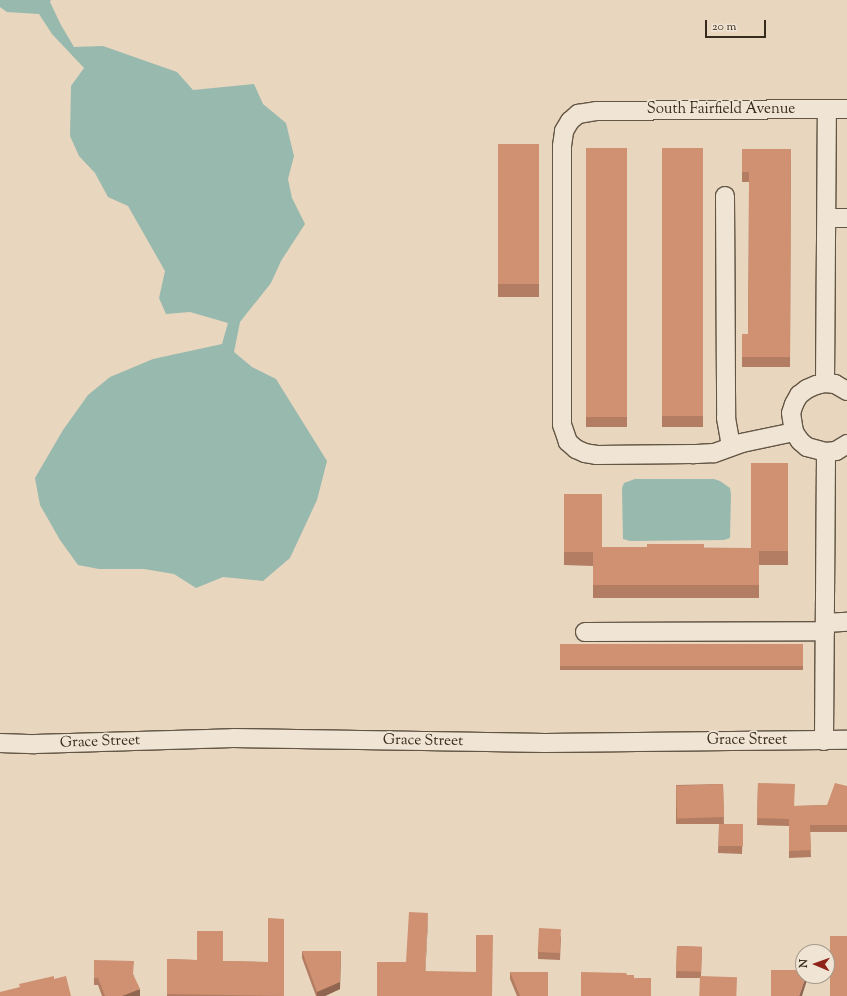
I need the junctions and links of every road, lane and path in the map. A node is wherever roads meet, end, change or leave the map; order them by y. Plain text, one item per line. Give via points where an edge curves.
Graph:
1 (827, 109) junction
2 (847, 109) edge
3 (725, 196) dead end
4 (826, 218) junction
5 (847, 218) edge
6 (825, 383) junction
7 (847, 391) edge
8 (794, 432) junction
9 (847, 444) edge
10 (731, 447) junction
11 (826, 452) junction
12 (847, 622) edge
13 (825, 627) junction
14 (585, 632) dead end
15 (847, 740) edge
16 (824, 741) junction
17 (0, 743) edge

1 - 2 street, South Fairfield Avenue
1 - 4 street
1 - 10 street, South Fairfield Avenue via 596,111 578,114 570,121 564,132 562,425 568,442 576,449 597,455 714,453
3 - 10 street via 726,418
4 - 5 street
4 - 6 street
6 - 7 street via 835,384
6 - 8 street via 807,389 794,404 791,413
8 - 10 street, South Fairfield Avenue
8 - 11 street via 807,447
9 - 11 street via 836,451
11 - 13 street
12 - 13 street
13 - 14 street
13 - 16 street
15 - 16 street, Grace Street
16 - 17 street, Grace Street via 545,742 232,738

